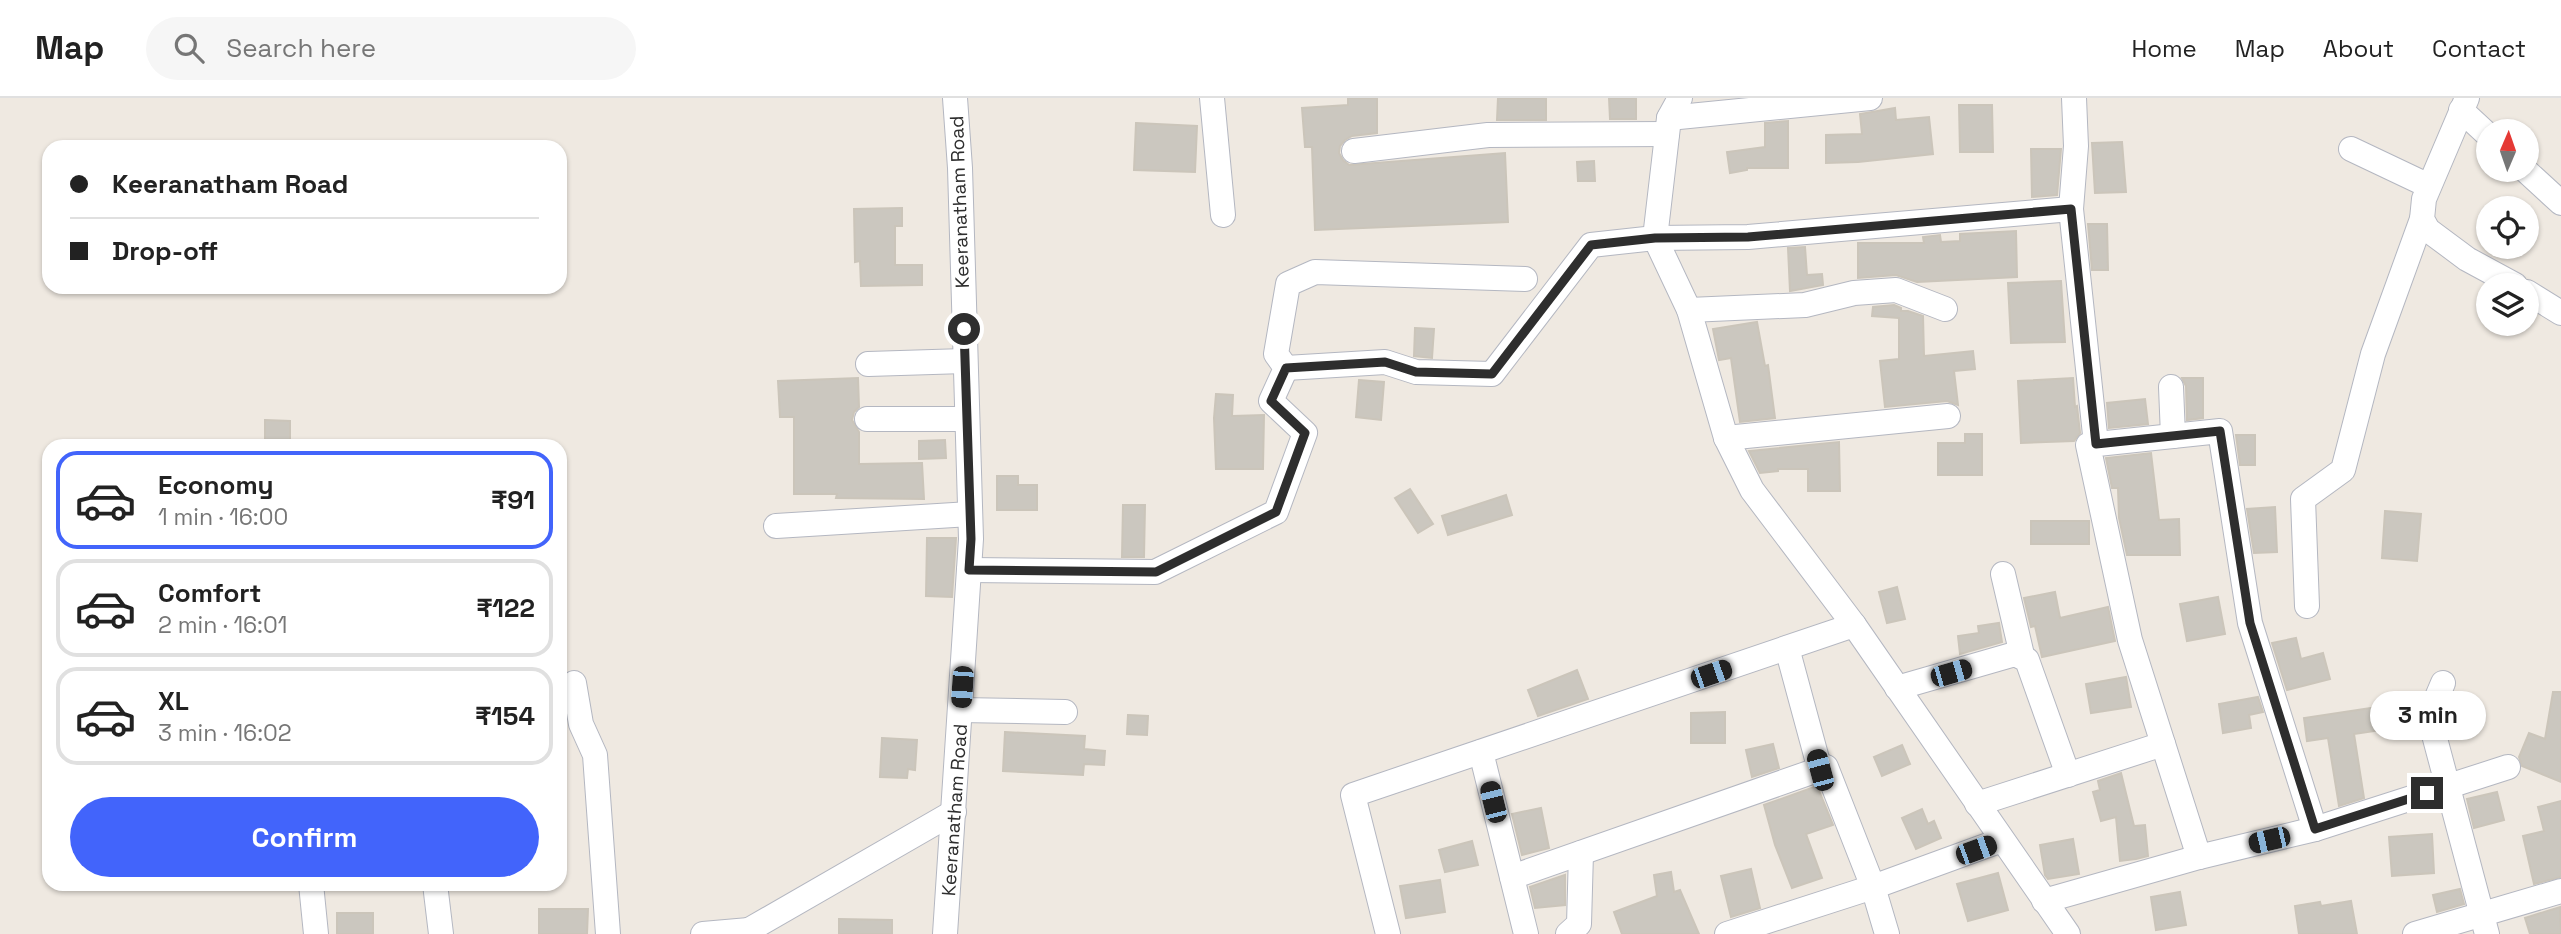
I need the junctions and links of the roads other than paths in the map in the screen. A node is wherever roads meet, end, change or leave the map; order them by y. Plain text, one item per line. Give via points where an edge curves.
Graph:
1 (955, 98) edge
2 (1212, 98) edge
3 (1870, 98) edge
4 (2074, 98) edge
5 (1771, 103) edge
6 (2464, 104) edge
7 (1672, 117) edge
8 (2476, 120) edge
9 (2351, 149) dead end
10 (1354, 151) dead end
11 (2538, 182) edge
12 (2429, 186) junction
13 (2561, 203) edge
14 (2071, 209) junction
15 (1223, 215) dead end
16 (2422, 219) junction
17 (1655, 238) junction
18 (2494, 273) edge
19 (1525, 279) dead end
20 (2539, 299) edge
21 (1945, 309) dead end
22 (1689, 310) junction
23 (2561, 313) edge
24 (965, 361) junction
25 (868, 364) dead end
26 (1286, 368) junction
27 (2171, 387) dead end
28 (1948, 416) dead end
29 (867, 419) dead end
30 (967, 419) junction
31 (2173, 436) junction
32 (1726, 438) junction
33 (2096, 444) junction
34 (970, 514) junction
35 (776, 526) dead end
36 (969, 570) junction
37 (2003, 574) dead end
38 (2307, 607) dead end
39 (1854, 625) junction
40 (1787, 648) junction
41 (2022, 655) junction
42 (574, 683) dead end
43 (2443, 683) dead end
44 (1897, 688) junction
45 (960, 710) junction
46 (1065, 712) dead end
47 (2163, 744) junction
48 (1481, 752) junction
49 (2508, 766) dead end
50 (1820, 770) junction
51 (2068, 775) junction
52 (2449, 786) junction
53 (1977, 804) junction
54 (954, 812) junction
55 (2315, 829) junction
56 (2002, 841) junction
57 (1581, 853) junction
58 (2199, 857) junction
59 (1512, 877) junction
60 (1873, 887) junction
61 (312, 891) edge
62 (436, 891) edge
63 (2561, 891) edge
64 (2044, 901) junction
65 (2484, 924) edge
66 (749, 932) edge
67 (316, 934) edge
68 (441, 934) edge
69 (608, 934) edge
70 (703, 934) edge
71 (945, 934) edge
72 (1388, 934) edge
73 (1526, 934) edge
74 (1568, 934) edge
75 (1727, 934) edge
76 (1887, 934) edge
77 (2068, 934) edge
78 (2415, 934) edge

1 - 24 street, Keeranatham Road
2 - 15 street
3 - 5 street
4 - 14 street
5 - 7 street
6 - 8 street
6 - 12 street
7 - 10 street
7 - 17 street
9 - 12 street
11 - 13 street
12 - 16 street
14 - 17 street via 1748,237
14 - 33 street
16 - 18 street via 2428,230
16 - 38 street via 2373,354 2343,470 2303,499
17 - 22 street
17 - 26 street via 1591,245 1492,374 1416,372 1385,362
19 - 26 street via 1315,272 1288,284 1276,354
20 - 23 street
21 - 22 street via 1896,290 1854,293 1805,305
22 - 32 street
24 - 25 street
24 - 30 street, Keeranatham Road
26 - 36 street via 1271,401 1305,433 1276,512 1156,572
27 - 31 street
28 - 32 street
29 - 30 street
30 - 34 street, Keeranatham Road
31 - 33 street
31 - 55 street via 2220,431 2250,623
32 - 39 street via 1752,490
33 - 47 street via 2088,445 2130,640
34 - 35 street
34 - 36 street, Keeranatham Road
36 - 45 street, Keeranatham Road
37 - 41 street
39 - 40 street
39 - 44 street
40 - 48 street
40 - 50 street
41 - 44 street
41 - 51 street via 2028,660
42 - 69 street via 581,724 595,755
43 - 52 street via 2429,716
44 - 53 street
45 - 46 street
45 - 54 street, Keeranatham Road
47 - 51 street
47 - 58 street
48 - 59 street
48 - 72 street via 1353,795
49 - 52 street
50 - 57 street
50 - 60 street via 1826,767
51 - 53 street
52 - 55 street
52 - 65 street
53 - 56 street
54 - 66 street
54 - 71 street, Keeranatham Road
55 - 58 street
56 - 60 street
56 - 64 street
57 - 59 street
57 - 74 street via 1579,924
58 - 64 street
59 - 73 street
60 - 75 street
60 - 76 street
61 - 67 street
62 - 68 street
63 - 65 street
64 - 77 street
65 - 78 street
66 - 70 street

